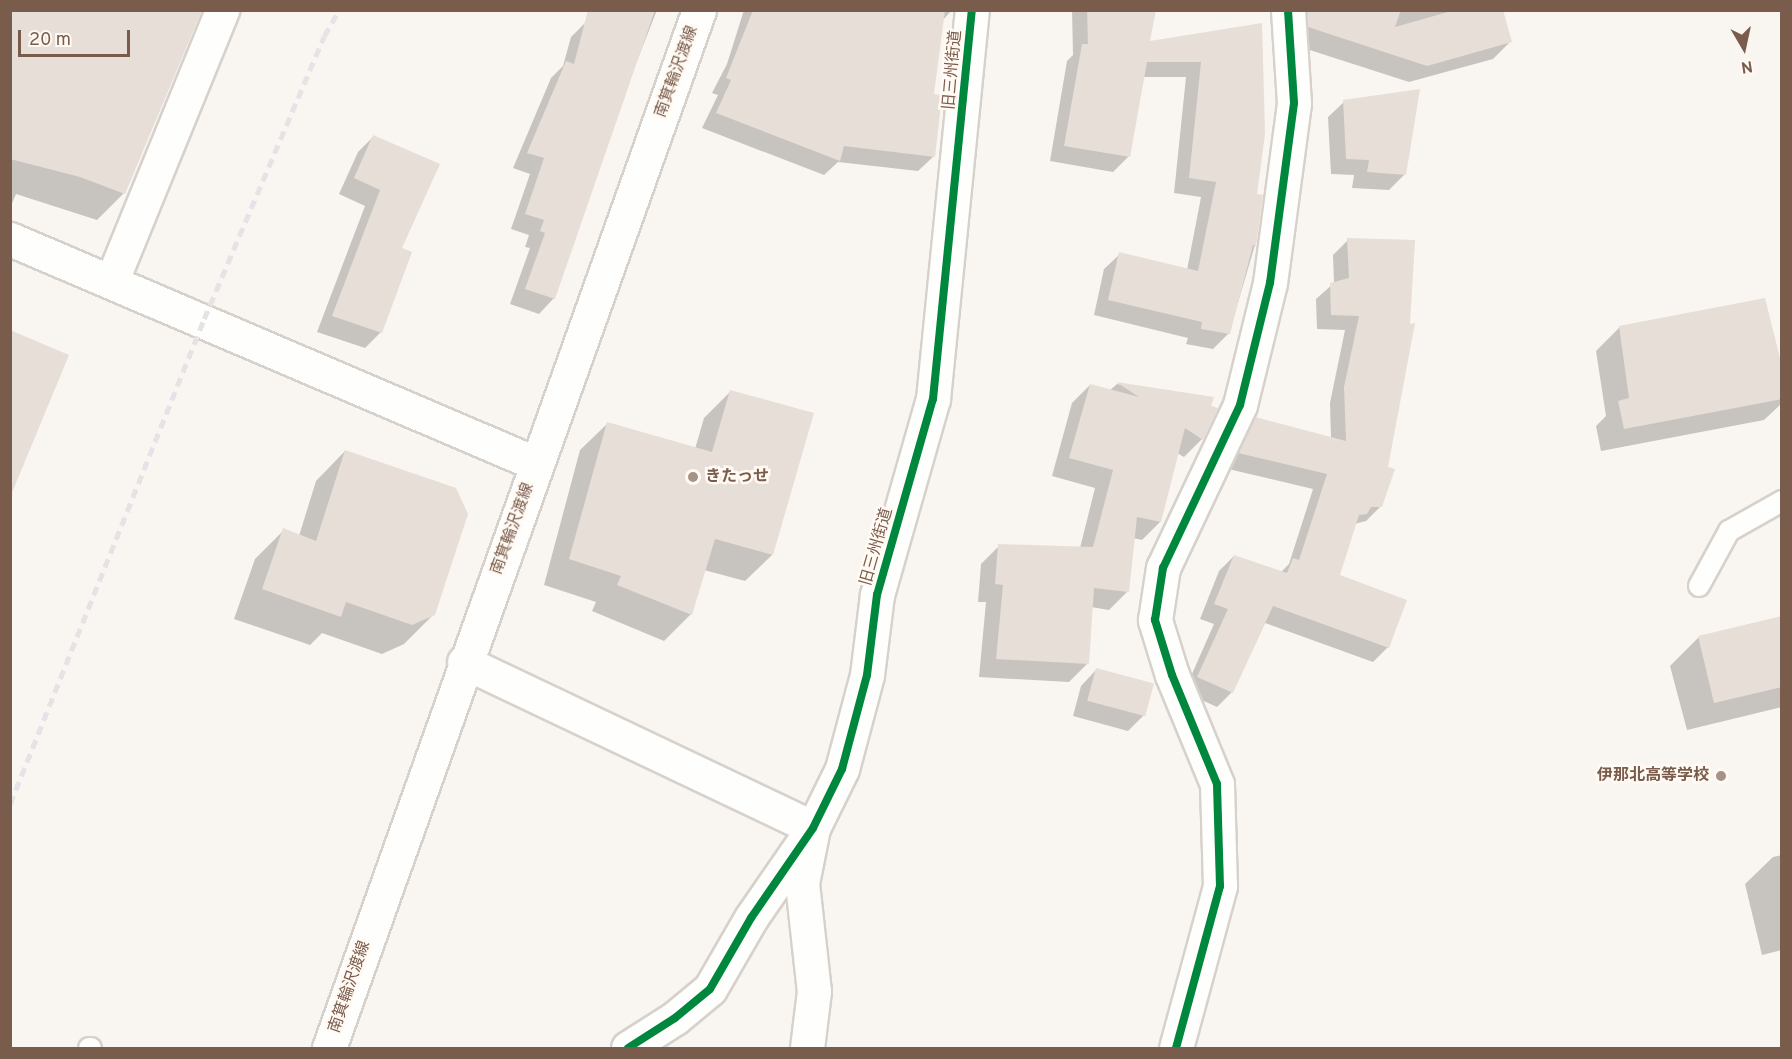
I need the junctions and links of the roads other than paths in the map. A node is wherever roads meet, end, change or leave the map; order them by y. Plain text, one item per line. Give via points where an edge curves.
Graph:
1 (222, 10) edge
2 (699, 10) edge
3 (972, 10) edge
4 (1288, 10) edge
5 (10, 239) edge
6 (112, 280) junction
7 (537, 464) junction
8 (1782, 501) edge
9 (1699, 586) dead end
10 (464, 662) junction
11 (813, 828) junction
12 (329, 1048) edge
13 (628, 1048) edge
14 (807, 1048) edge
15 (1176, 1048) edge

1 - 6 street
2 - 7 street, 南箕輪沢渡線
3 - 11 street, 旧三州街道 via 933,399 878,595 867,675 842,769
4 - 15 street via 1294,103 1270,283 1240,405 1162,568 1155,620 1172,675 1217,784 1220,886
5 - 6 street
6 - 7 street
7 - 10 street, 南箕輪沢渡線
8 - 9 lane via 1729,531
10 - 11 street
10 - 12 street, 南箕輪沢渡線
11 - 13 street, 旧三州街道 via 751,918 710,989 675,1018
11 - 14 street via 802,883 814,991

